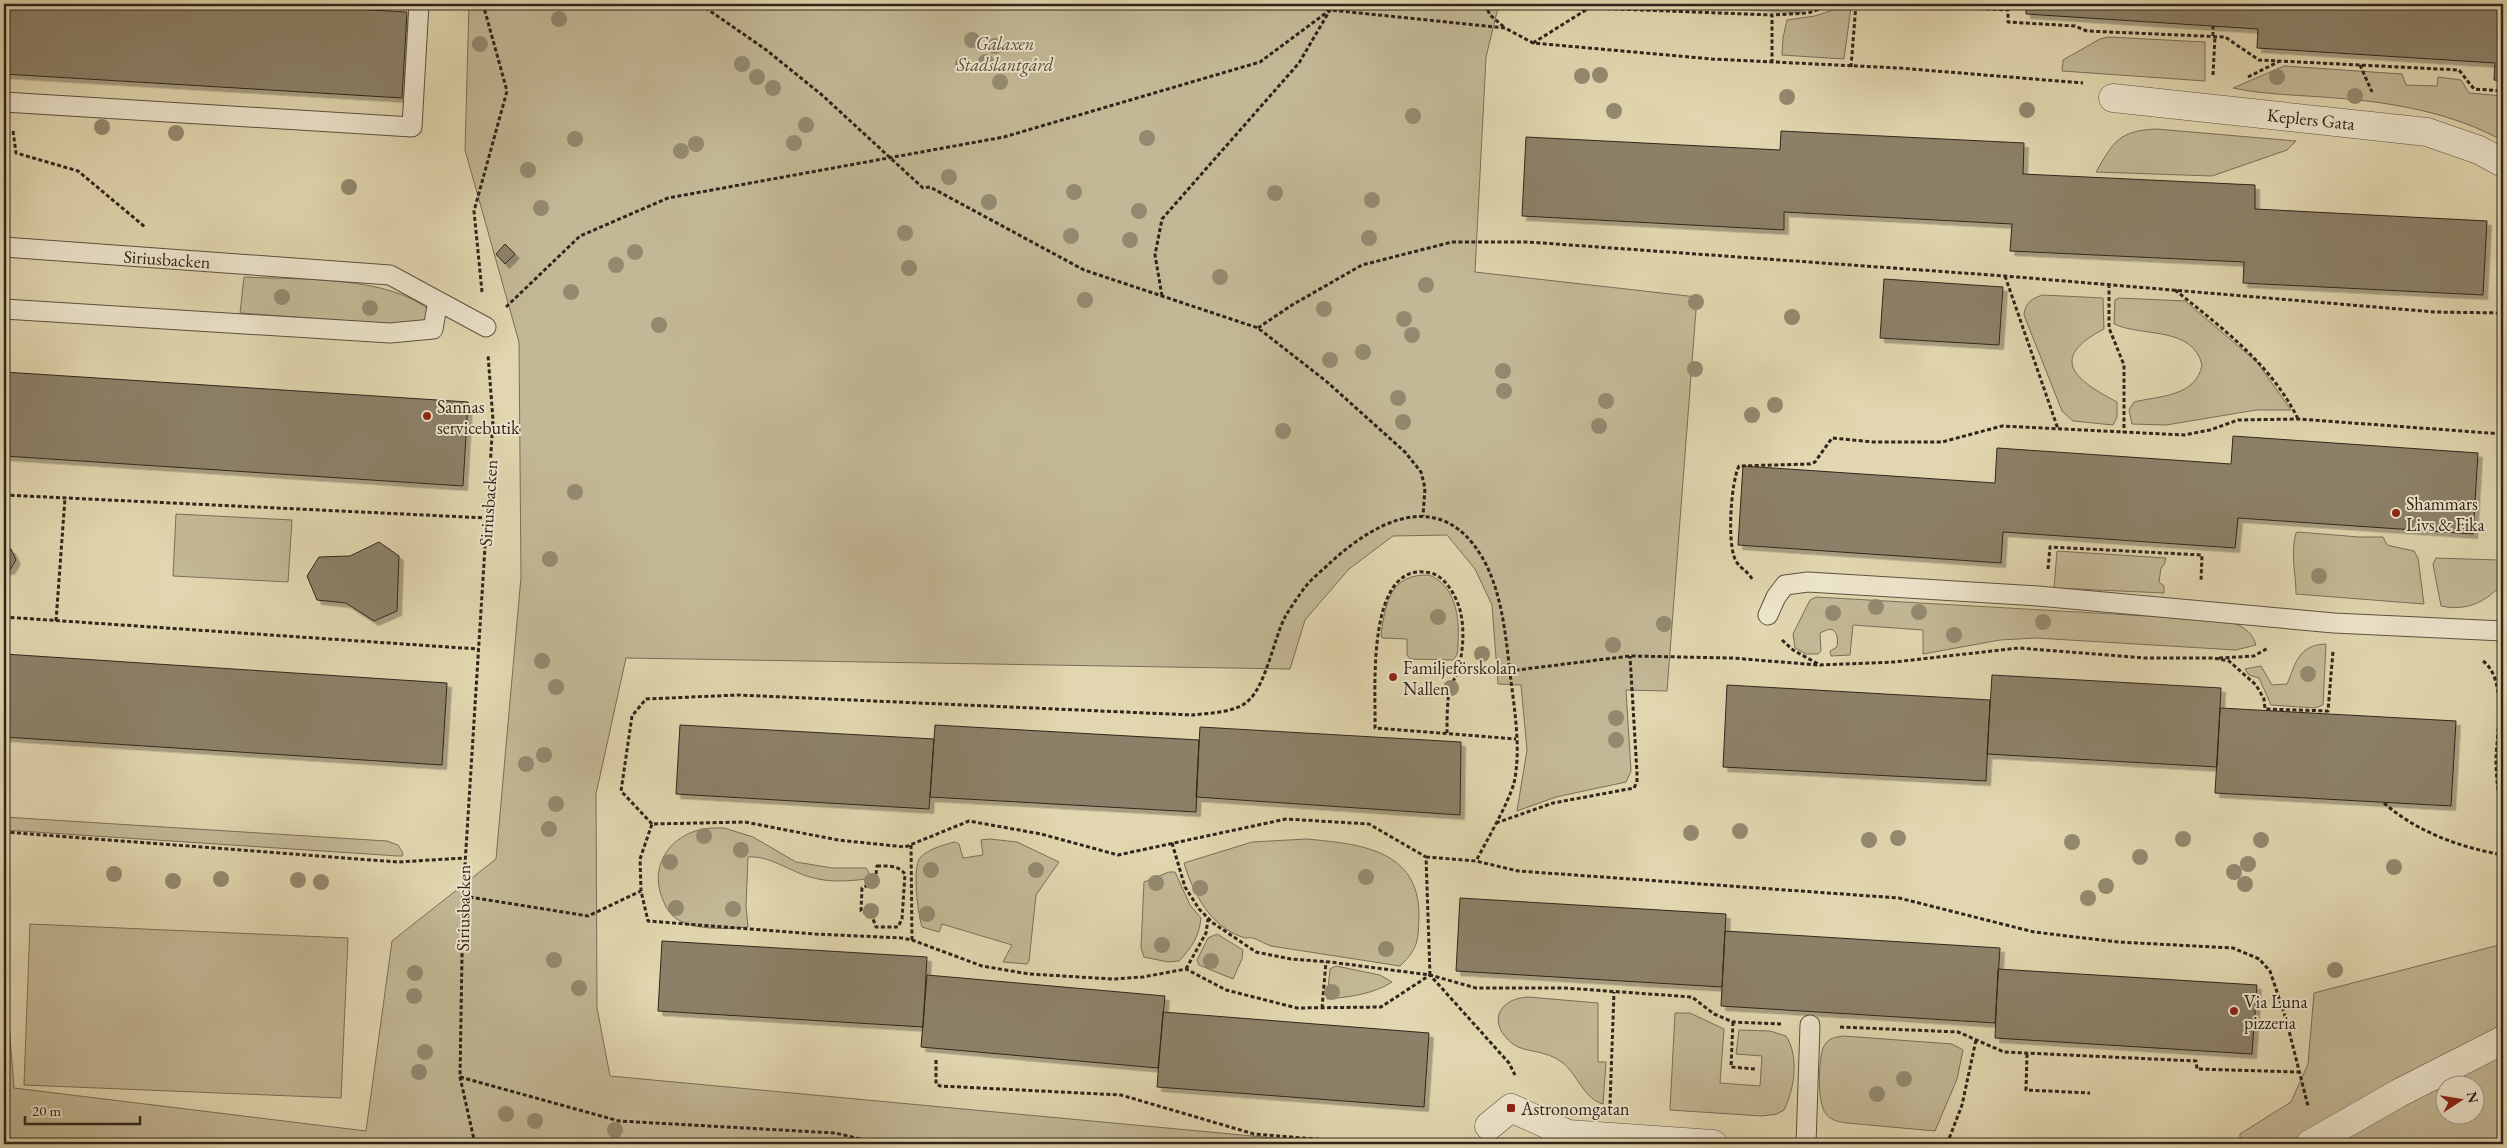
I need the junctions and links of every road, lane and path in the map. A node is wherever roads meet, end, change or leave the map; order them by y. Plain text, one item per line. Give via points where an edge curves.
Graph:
1 (419, 4) edge
2 (483, 4) edge
3 (700, 4) edge
4 (1301, 4) edge
5 (1329, 4) edge
6 (1338, 4) edge
7 (1485, 4) edge
8 (1834, 4) edge
9 (1856, 4) edge
10 (1895, 4) edge
11 (1330, 10) junction
12 (1772, 15) junction
13 (2213, 26) dead end
14 (1505, 28) junction
15 (2213, 36) junction
16 (1533, 43) junction
17 (1772, 64) junction
18 (1851, 67) junction
19 (2503, 91) edge
20 (2113, 98) joint
21 (6, 102) edge
22 (888, 157) junction
23 (2503, 163) edge
24 (4, 247) edge
25 (164, 259) junction
26 (2005, 276) junction
27 (2109, 284) junction
28 (2175, 290) junction
29 (1162, 296) junction
30 (438, 301) junction
31 (4, 308) edge
32 (2503, 313) edge
33 (486, 327) junction
34 (1258, 328) junction
35 (2298, 419) junction
36 (2058, 429) junction
37 (2124, 433) junction
38 (2503, 434) edge
39 (4, 495) edge
40 (64, 498) junction
41 (1423, 516) junction
42 (486, 518) junction
43 (2046, 596) junction
44 (2200, 612) junction
45 (1768, 615) junction
46 (4, 617) edge
47 (56, 621) junction
48 (2334, 623) junction
49 (2503, 631) edge
50 (478, 650) junction
51 (1630, 656) junction
52 (2476, 658) dead end
53 (1820, 665) junction
54 (1509, 671) junction
55 (1446, 734) junction
56 (1516, 739) junction
57 (2384, 803) dead end
58 (2503, 821) edge
59 (1495, 823) junction
60 (652, 824) junction
61 (4, 832) edge
62 (1172, 843) junction
63 (911, 844) junction
64 (2503, 855) edge
65 (1426, 857) junction
66 (464, 858) junction
67 (1476, 861) junction
68 (862, 888) joint
69 (641, 891) junction
70 (463, 896) junction
71 (1208, 919) junction
72 (912, 940) junction
73 (1326, 962) junction
74 (1186, 969) junction
75 (1430, 975) junction
76 (1614, 992) junction
77 (1322, 1008) junction
78 (1733, 1022) junction
79 (1810, 1025) junction
80 (1976, 1040) junction
81 (2503, 1040) edge
82 (2027, 1054) junction
83 (936, 1060) dead end
84 (1754, 1069) dead end
85 (2298, 1072) junction
86 (460, 1077) junction
87 (2090, 1093) dead end
88 (2308, 1106) dead end
89 (1538, 1119) junction
90 (1489, 1126) dead end
91 (1609, 1137) junction
92 (475, 1144) edge
93 (882, 1144) edge
94 (1377, 1144) edge
95 (1713, 1144) edge
96 (1806, 1144) edge
97 (1947, 1144) edge
98 (2310, 1144) edge

1 - 21 lane via 412,128
2 - 33 path via 507,91 474,211
3 - 22 path via 765,49
4 - 11 path
5 - 11 path
6 - 11 path
7 - 14 path via 1490,15
8 - 12 path via 1808,13
9 - 18 path
10 - 15 path via 2008,10 2008,22 2075,26 2087,31
11 - 14 path
11 - 22 path via 1260,62 1004,137
11 - 29 path via 1299,63 1162,219 1155,255
12 - 16 path via 1589,8
12 - 17 path
13 - 15 path
14 - 16 path
15 - 19 path via 2225,37 2259,60 2458,70 2474,89
16 - 17 path
17 - 18 path
18 - 20 path via 2106,85
20 - 23 street, Keplers Gata via 2427,132 2479,150
21 - 25 path via 16,153 78,171 154,235
22 - 29 path via 923,188 930,187 1084,270
22 - 33 path via 668,198 580,236
24 - 25 lane, Siriusbacken
25 - 30 lane, Siriusbacken via 390,275
26 - 27 path
26 - 34 path via 1528,242 1452,242 1362,264
26 - 36 path
27 - 28 path
27 - 37 path via 2109,328 2124,366
28 - 32 path via 2435,312
28 - 35 path via 2259,362 2291,404
29 - 34 path
30 - 31 lane via 433,329 390,333
30 - 33 lane, Siriusbacken
33 - 42 path, Siriusbacken via 493,420
34 - 41 path via 1326,380 1404,452 1421,472 1425,488
35 - 37 path via 2238,420 2184,435
35 - 38 path
36 - 37 path
36 - 45 path via 2002,426 1942,442 1872,442 1832,438 1815,462 1810,464 1739,466 1730,523 1735,560 1749,573
39 - 40 path
40 - 42 path
40 - 47 path
41 - 54 path via 1442,518 1460,529 1483,558 1500,604
41 - 60 path via 1386,523 1365,535 1307,585 1286,617 1261,684 1246,704 1216,712 1192,715 738,695 646,699 632,716 620,790
42 - 50 path, Siriusbacken
43 - 44 lane
43 - 44 path via 2050,547 2202,555
43 - 45 lane via 1808,582 1785,585
44 - 48 lane
45 - 53 path via 1776,635 1793,650
46 - 47 path
47 - 50 path
48 - 49 lane
48 - 53 path via 2328,711 2324,712 2263,710 2264,699 2256,685 2229,661 2214,658 2145,658 2019,648 1894,662
50 - 66 path, Siriusbacken
51 - 53 path via 1732,658
51 - 54 path
51 - 59 path via 1637,773 1634,788 1553,803
52 - 58 path via 2492,667 2500,686 2496,778
54 - 56 path
55 - 55 path via 1375,728 1378,632 1384,600 1400,580 1416,573 1436,574 1446,582 1460,611 1462,651 1449,690
55 - 56 path
56 - 59 path via 1514,783
57 - 64 path via 2419,829
59 - 67 path
60 - 63 path via 745,822 838,840 905,847
60 - 69 path via 640,858
61 - 66 path via 398,862
62 - 63 path via 1118,855 1041,834 969,821
62 - 65 path via 1286,819 1369,824
62 - 71 path via 1185,887
63 - 72 path
65 - 67 path
65 - 75 path
66 - 70 path, Siriusbacken
67 - 85 path via 1518,871 1899,898 2034,932 2118,942 2233,948 2259,959 2270,971 2286,1019
68 - 68 path via 861,912 872,916 876,927 898,927 902,919 905,874 901,869 877,866 875,882
69 - 70 path via 588,916
69 - 72 path via 648,921
70 - 86 path, Siriusbacken
71 - 73 path via 1256,952
71 - 74 path via 1206,933
72 - 74 path via 982,966 1030,974 1113,979 1143,978
73 - 75 path
73 - 77 path
74 - 77 path via 1226,990 1297,1008
75 - 76 path via 1476,988 1565,988
75 - 77 path via 1382,1007
75 - 89 path via 1509,1063
76 - 78 path via 1692,997 1714,1014
76 - 91 path
78 - 79 path
78 - 84 path via 1731,1067
79 - 80 path via 1958,1032
79 - 96 lane
80 - 82 path via 2004,1052
80 - 97 path via 1962,1105
81 - 98 street via 2398,1093
82 - 85 path via 2196,1061 2197,1069
82 - 87 path via 2026,1090
83 - 94 path via 934,1077 940,1086 1121,1095 1254,1134
85 - 88 path
86 - 92 path, Siriusbacken
86 - 93 path via 619,1121 835,1133
89 - 90 street via 1511,1108
89 - 91 street via 1568,1134
91 - 95 street

